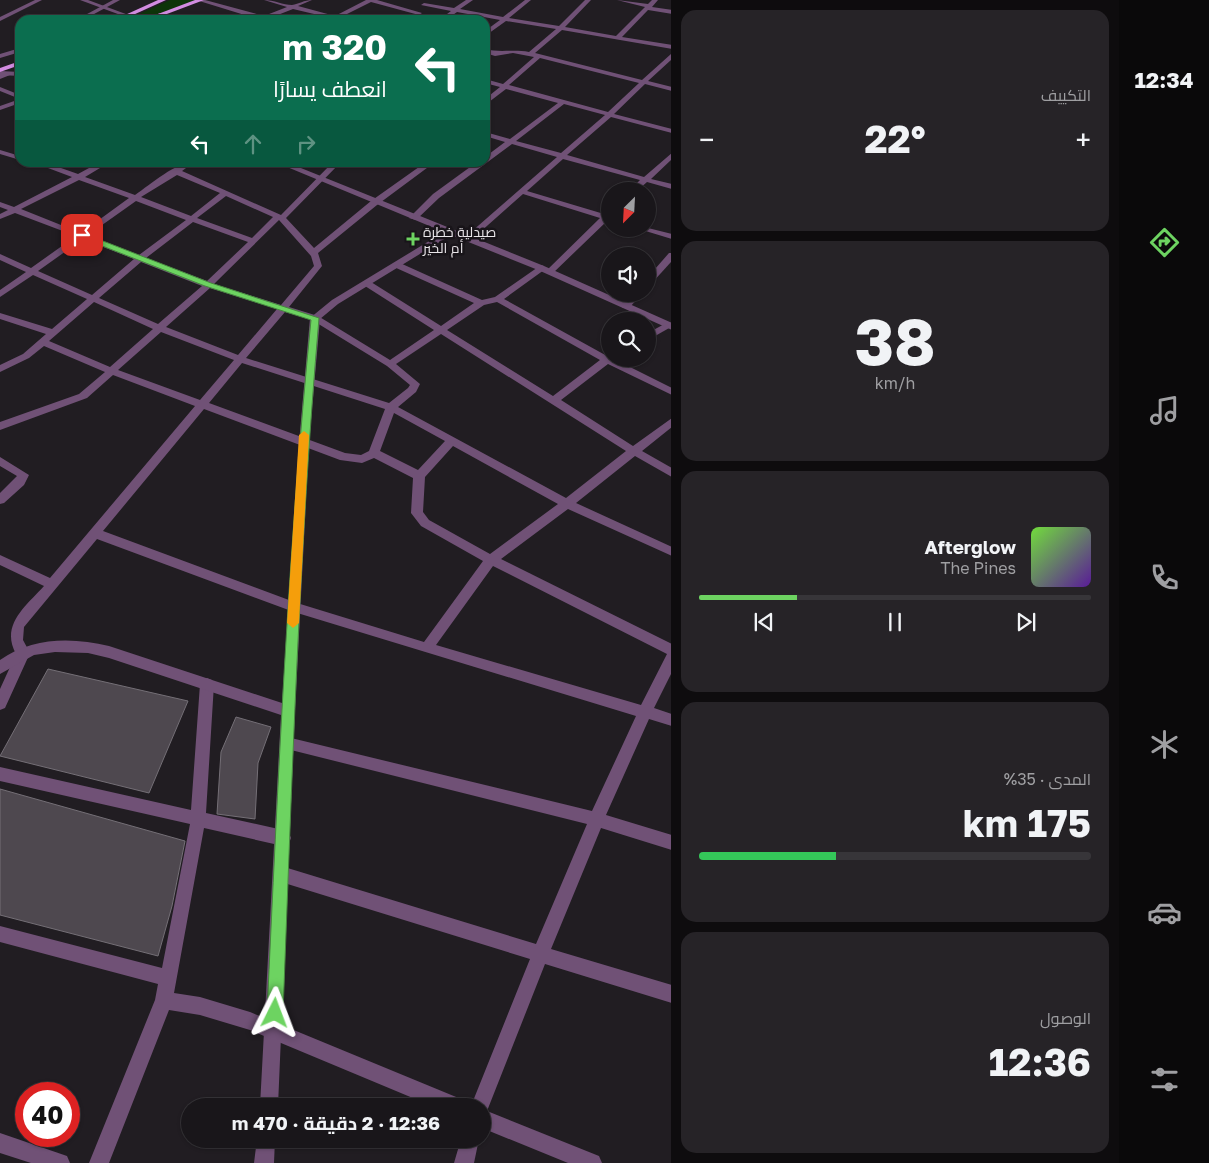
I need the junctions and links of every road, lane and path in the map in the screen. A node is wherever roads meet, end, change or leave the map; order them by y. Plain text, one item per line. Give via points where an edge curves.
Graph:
1 (39, 0) edge
2 (82, 0) edge
3 (117, 0) edge
4 (163, 0) edge
5 (200, 0) edge
6 (267, 0) edge
7 (309, 0) edge
8 (370, 0) edge
9 (470, 0) edge
10 (525, 0) edge
11 (588, 0) edge
12 (620, 0) edge
13 (655, 0) edge
14 (427, 3) edge
15 (102, 7) junction
16 (292, 7) junction
17 (649, 7) junction
18 (457, 10) junction
19 (671, 12) edge
20 (419, 13) junction
21 (88, 15) edge
22 (125, 15) edge
23 (130, 15) edge
24 (159, 15) edge
25 (252, 15) edge
26 (275, 15) edge
27 (320, 15) edge
28 (342, 15) edge
29 (416, 15) edge
30 (450, 15) edge
31 (486, 15) edge
32 (490, 16) edge
33 (504, 18) junction
34 (0, 19) edge
35 (561, 28) junction
36 (490, 30) edge
37 (617, 38) junction
38 (671, 47) edge
39 (15, 52) edge
40 (490, 53) edge
41 (530, 54) junction
42 (0, 56) edge
43 (539, 56) junction
44 (671, 56) edge
45 (15, 58) edge
46 (0, 63) edge
47 (15, 65) edge
48 (0, 71) edge
49 (15, 73) edge
50 (15, 73) edge
51 (0, 77) edge
52 (490, 82) edge
53 (645, 82) junction
54 (504, 86) junction
55 (0, 89) edge
56 (671, 89) edge
57 (15, 95) edge
58 (490, 99) edge
59 (563, 102) junction
60 (15, 103) edge
61 (0, 108) edge
62 (610, 114) junction
63 (671, 131) edge
64 (490, 135) edge
65 (512, 142) junction
66 (0, 152) edge
67 (15, 156) edge
68 (562, 156) junction
69 (671, 156) edge
70 (490, 158) edge
71 (51, 167) edge
72 (97, 167) edge
73 (174, 167) edge
74 (182, 167) edge
75 (290, 167) edge
76 (333, 167) edge
77 (425, 167) edge
78 (477, 167) edge
79 (177, 170) junction
80 (79, 176) junction
81 (646, 179) junction
82 (320, 180) junction
83 (643, 182) edge
84 (671, 187) edge
85 (520, 191) junction
86 (225, 193) junction
87 (135, 198) junction
88 (374, 203) junction
89 (0, 204) edge
90 (15, 210) junction
91 (601, 214) edge
92 (0, 217) edge
93 (280, 217) junction
94 (413, 218) junction
95 (190, 220) junction
96 (601, 222) edge
97 (450, 232) junction
98 (656, 233) edge
99 (82, 235) junction
100 (671, 237) edge
101 (467, 239) junction
102 (253, 241) junction
103 (313, 253) junction
104 (0, 256) edge
105 (141, 258) junction
106 (397, 265) junction
107 (667, 266) edge
108 (34, 270) junction
109 (545, 270) junction
110 (656, 275) edge
111 (368, 284) junction
112 (208, 285) junction
113 (0, 294) edge
114 (93, 299) junction
115 (498, 299) junction
116 (630, 302) edge
117 (481, 303) junction
118 (626, 306) junction
119 (281, 308) junction
120 (0, 316) edge
121 (315, 318) junction
122 (670, 326) edge
123 (159, 328) junction
124 (440, 329) junction
125 (54, 333) junction
126 (656, 333) edge
127 (43, 342) junction
128 (601, 355) edge
129 (239, 359) junction
130 (390, 364) junction
131 (601, 365) edge
132 (624, 367) edge
133 (0, 369) edge
134 (112, 371) junction
135 (309, 380) junction
136 (671, 391) edge
137 (553, 401) junction
138 (203, 403) junction
139 (391, 407) junction
140 (671, 422) edge
141 (0, 426) edge
142 (451, 441) junction
143 (304, 443) junction
144 (632, 450) junction
145 (374, 453) junction
146 (0, 461) edge
147 (671, 472) edge
148 (419, 476) junction
149 (0, 500) edge
150 (567, 504) junction
151 (95, 533) junction
152 (671, 552) edge
153 (0, 560) edge
154 (491, 560) junction
155 (52, 584) junction
156 (294, 607) junction
157 (426, 648) junction
158 (671, 650) edge
159 (24, 653) junction
160 (671, 659) edge
161 (0, 668) edge
162 (207, 684) junction
163 (0, 704) edge
164 (288, 711) junction
165 (644, 711) junction
166 (671, 720) edge
167 (287, 742) junction
168 (0, 774) edge
169 (596, 819) junction
170 (198, 820) junction
171 (283, 838) junction
172 (671, 843) edge
173 (281, 874) junction
174 (0, 934) edge
175 (542, 952) junction
176 (168, 978) junction
177 (671, 994) edge
178 (164, 1000) junction
179 (274, 1032) junction
180 (270, 1098) edge
181 (435, 1098) edge
182 (483, 1098) edge
183 (491, 1122) edge
184 (0, 1143) edge
185 (265, 1148) edge
186 (468, 1148) edge
187 (60, 1163) edge
188 (99, 1163) edge
189 (264, 1163) edge
190 (464, 1163) edge
191 (592, 1163) edge

1 - 34 street
2 - 15 street
3 - 15 street
4 - 23 highway
5 - 24 highway
5 - 25 street
6 - 16 street
7 - 16 street
8 - 20 street
8 - 28 street
9 - 18 street
10 - 33 street
11 - 35 street
12 - 17 street
13 - 17 street
14 - 18 street
14 - 20 street
15 - 21 street
15 - 22 street
16 - 26 street
16 - 27 street
17 - 19 street
17 - 37 street
18 - 30 street
18 - 31 street
20 - 29 street
32 - 33 street
33 - 35 street
33 - 36 street
35 - 37 street
35 - 41 street
37 - 38 street
39 - 42 street
40 - 41 street via 514,51
41 - 43 street
43 - 53 street
43 - 54 street
44 - 53 street
45 - 46 highway
47 - 48 highway
48 - 49 street
50 - 51 street
52 - 54 street
53 - 56 street
53 - 62 street
54 - 58 street
54 - 59 street
55 - 57 street
59 - 62 street
59 - 65 street
60 - 61 street
62 - 63 street
62 - 68 street
64 - 65 street
65 - 68 street
65 - 70 street
66 - 67 street
68 - 81 street
68 - 85 street
69 - 81 street
71 - 80 street
72 - 80 street
73 - 79 street
74 - 79 street
75 - 82 street
76 - 82 street
77 - 88 street
78 - 94 street via 436,196
79 - 86 street
79 - 87 street
80 - 87 street
80 - 90 street
81 - 83 street
81 - 84 street
82 - 88 street
82 - 93 street
85 - 91 street
85 - 101 street
86 - 93 street
86 - 95 street
87 - 95 street
87 - 99 street
88 - 94 street
88 - 103 street
89 - 90 street
90 - 92 street
90 - 99 street
93 - 102 street
93 - 103 street
94 - 97 street
95 - 102 street
95 - 105 street
96 - 109 street
97 - 101 street
97 - 106 street
98 - 100 street
99 - 105 street
99 - 108 street
101 - 109 street
102 - 112 street
103 - 119 street via 318,258 318,266
104 - 108 street
105 - 112 street
105 - 114 street
106 - 111 street
106 - 117 street
107 - 110 street
108 - 113 street
108 - 114 street
109 - 115 street
109 - 118 street
111 - 121 street via 335,302
111 - 124 street
112 - 119 street
112 - 123 street
114 - 123 street
114 - 125 street
115 - 117 street
115 - 128 street
116 - 118 street
117 - 124 street
118 - 122 street
119 - 121 street
119 - 129 street
120 - 125 street
121 - 130 street
121 - 135 street
122 - 126 street
123 - 129 street
123 - 134 street
124 - 130 street
124 - 137 street
125 - 127 street
127 - 133 street via 26,356
127 - 134 street
129 - 135 street
129 - 138 street
130 - 139 street via 415,384
131 - 137 street
132 - 136 street
134 - 138 street
134 - 141 street via 83,396
135 - 139 street
135 - 143 street
137 - 144 street
138 - 143 street
138 - 151 street
139 - 142 street
139 - 145 street
140 - 144 street
142 - 148 street
142 - 150 street
143 - 145 street via 352,459 362,460
143 - 156 street
144 - 147 street
144 - 150 street
145 - 148 street
146 - 149 street via 23,475 20,482
148 - 154 street via 420,518
150 - 152 street
150 - 154 street
151 - 155 street
151 - 156 street
153 - 155 street
154 - 157 street
154 - 158 street
155 - 159 street via 18,625 14,635
156 - 157 street
156 - 164 street
157 - 165 street
159 - 161 street
159 - 162 street via 82,645
159 - 163 street
160 - 165 street
162 - 164 street
162 - 170 street
164 - 167 street
165 - 166 street
165 - 169 street
167 - 169 street
167 - 171 street
168 - 170 street
169 - 172 street
169 - 175 street
170 - 171 street
170 - 176 street
171 - 173 street
173 - 175 street
173 - 179 street
174 - 176 street
175 - 177 street
175 - 182 street
176 - 178 street
178 - 179 street via 227,1013
178 - 188 street
179 - 180 street
179 - 181 street
183 - 191 street
184 - 187 street
185 - 189 street
186 - 190 street

